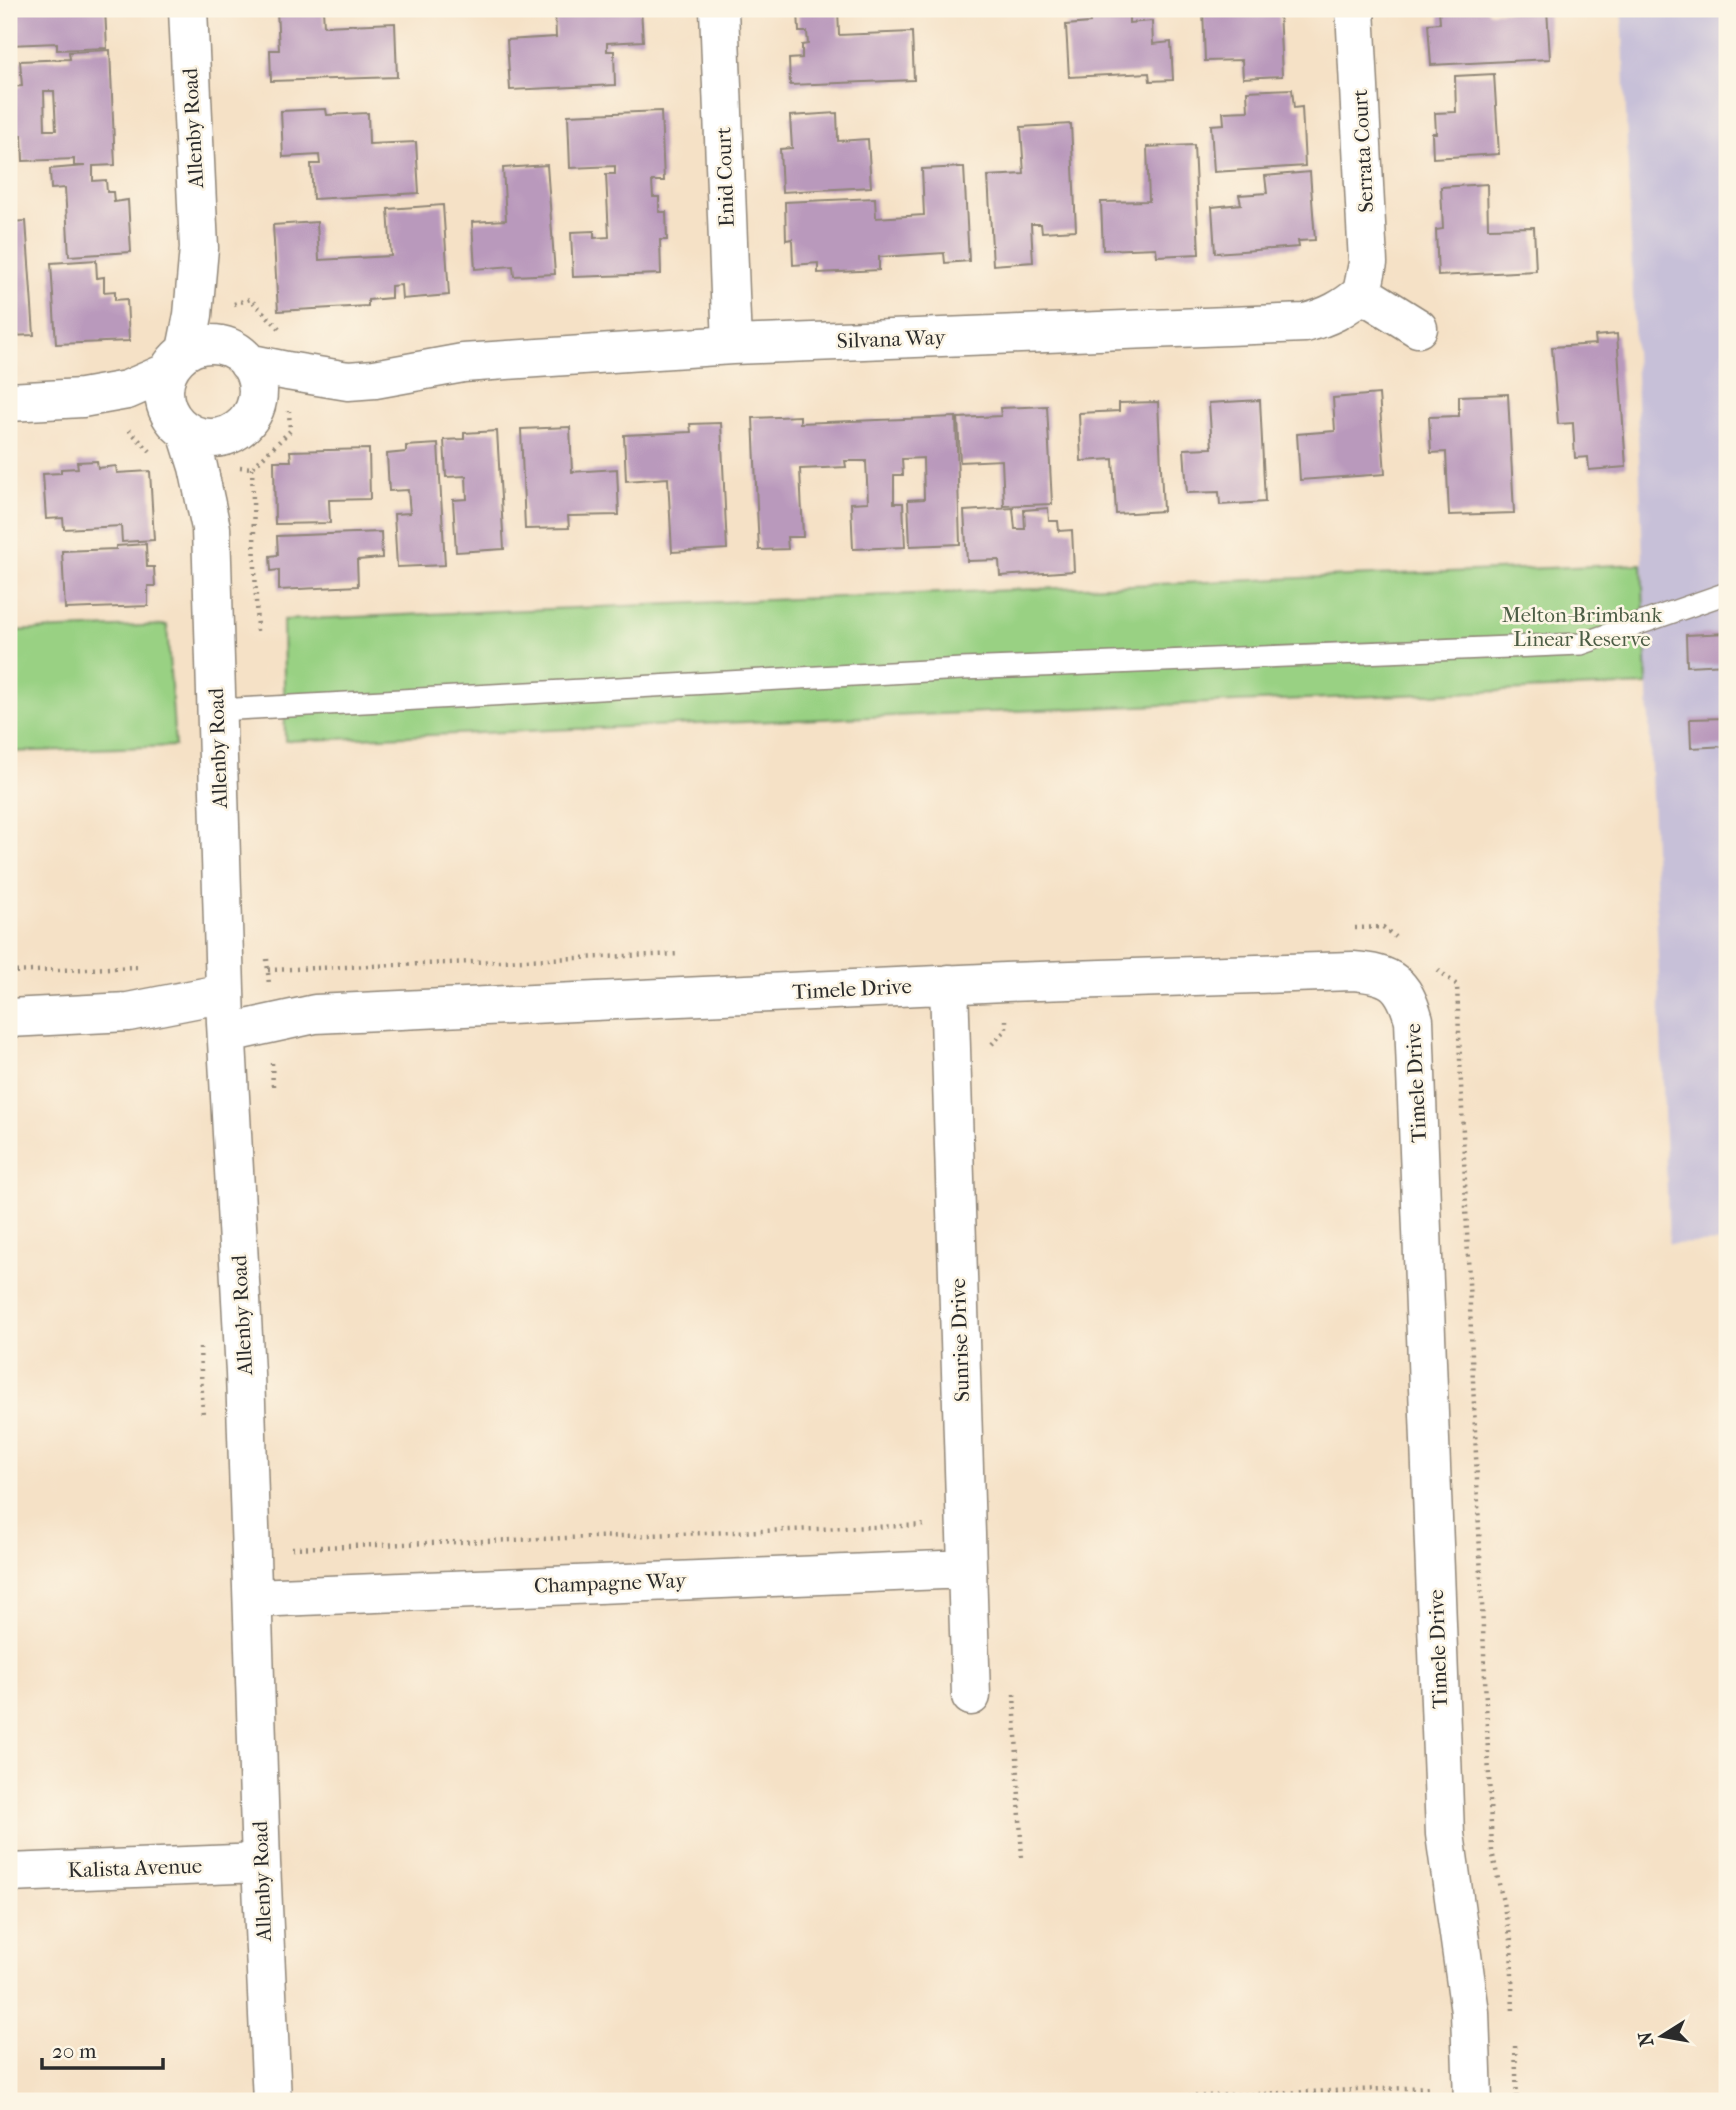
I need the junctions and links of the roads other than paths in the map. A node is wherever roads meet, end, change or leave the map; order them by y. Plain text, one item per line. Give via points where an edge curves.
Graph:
1 (188, 9) edge
2 (719, 9) edge
3 (1355, 9) edge
4 (199, 248) junction
5 (1362, 293) junction
6 (1418, 328) dead end
7 (732, 345) junction
8 (239, 355) junction
9 (176, 361) junction
10 (82, 398) junction
11 (9, 402) edge
12 (177, 421) junction
13 (246, 424) junction
14 (1727, 593) edge
15 (217, 710) junction
16 (949, 984) junction
17 (226, 1012) junction
18 (9, 1018) edge
19 (967, 1569) junction
20 (253, 1598) junction
21 (971, 1696) dead end
22 (261, 1863) junction
23 (9, 1873) edge
24 (1473, 2093) edge
25 (272, 2101) edge

1 - 4 street, Allenby Road
2 - 7 street, Enid Court
3 - 5 street, Serrata Court via 1368,263
4 - 8 street, Allenby Road via 216,309
4 - 9 street, Allenby Road via 193,315
5 - 6 street
5 - 7 street, Silvana Way via 1330,316 1305,323
7 - 13 street, Silvana Way via 463,363 348,381
8 - 9 street via 215,343 200,344
8 - 13 street via 256,377 258,393
9 - 10 street via 127,390
9 - 12 street via 164,398
10 - 11 street
10 - 12 street via 126,403
12 - 13 street via 200,437 215,438
13 - 15 street, Allenby Road via 211,528
14 - 15 lane via 1581,645 962,669
15 - 17 street, Allenby Road
16 - 17 street, Timele Drive via 315,1014
16 - 19 street, Sunrise Drive
16 - 24 street, Timele Drive via 1353,971 1374,973 1393,982 1408,998 1414,1020 1445,1834 1470,2012
17 - 18 street, Timele Drive
17 - 20 street, Allenby Road
19 - 20 street, Champagne Way
19 - 21 street, Sunrise Drive
20 - 22 street, Allenby Road
22 - 23 street, Kalista Avenue
22 - 25 street, Allenby Road

